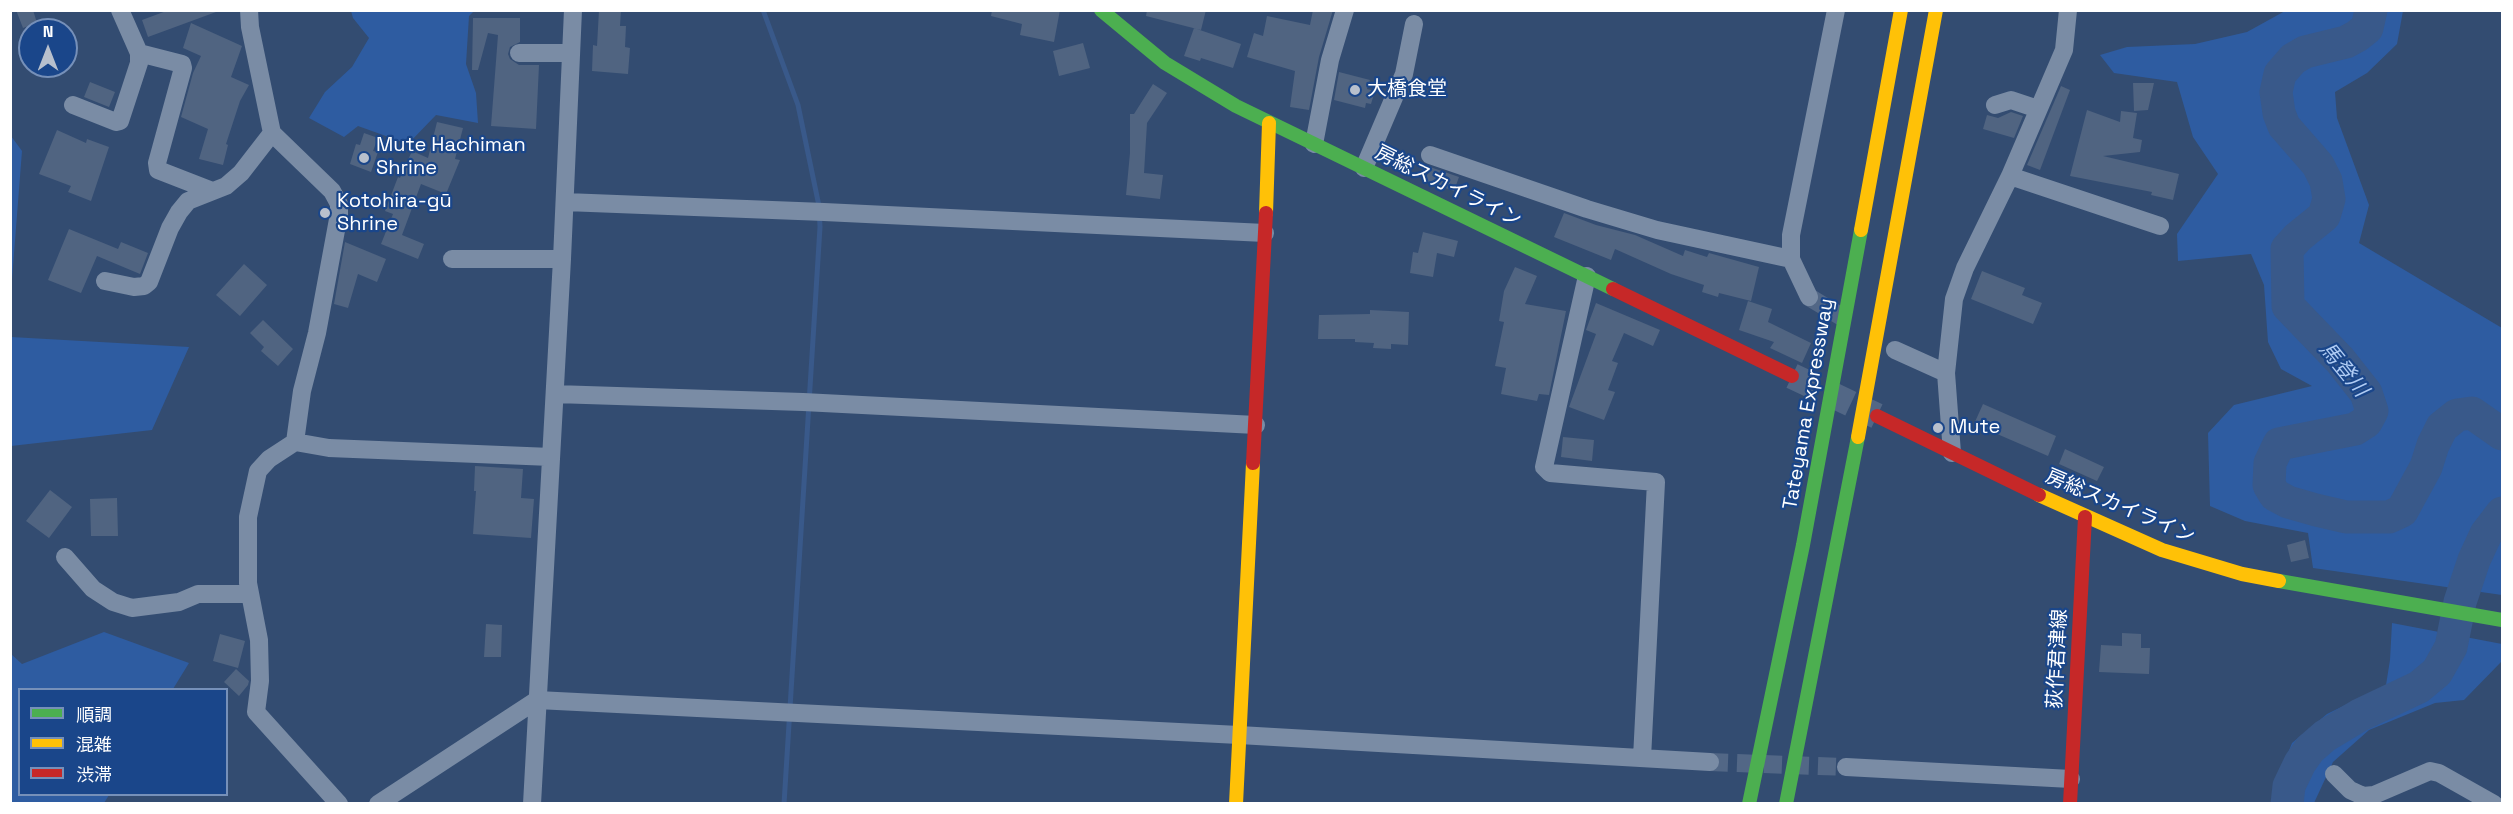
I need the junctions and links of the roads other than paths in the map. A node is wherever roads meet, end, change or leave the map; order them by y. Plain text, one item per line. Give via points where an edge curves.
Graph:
1 (120, 10) edge
2 (249, 10) edge
3 (573, 10) edge
4 (1101, 10) edge
5 (1345, 10) edge
6 (1836, 10) edge
7 (1901, 10) edge
8 (1936, 10) edge
9 (2068, 10) edge
10 (1414, 24) dead end
11 (570, 52) junction
12 (139, 53) junction
13 (519, 53) dead end
14 (73, 105) dead end
15 (1995, 105) dead end
16 (2038, 110) junction
17 (1269, 123) junction
18 (272, 133) junction
19 (1314, 144) junction
20 (1430, 155) dead end
21 (1364, 168) junction
22 (2010, 176) junction
23 (212, 191) junction
24 (565, 202) junction
25 (2160, 226) dead end
26 (1265, 233) junction
27 (452, 259) dead end
28 (562, 259) junction
29 (1791, 259) junction
30 (1587, 276) junction
31 (105, 281) dead end
32 (1809, 297) tunnel mouth
33 (1895, 350) dead end
34 (1946, 373) junction
35 (1792, 376) tunnel mouth
36 (555, 394) junction
37 (1877, 416) tunnel mouth
38 (1256, 425) junction
39 (295, 442) junction
40 (1952, 453) junction
41 (551, 457) junction
42 (2085, 517) junction
43 (64, 557) dead end
44 (250, 594) junction
45 (2502, 620) edge
46 (537, 700) junction
47 (1239, 735) junction
48 (1642, 758) junction
49 (1710, 762) tunnel mouth
50 (1846, 767) tunnel mouth
51 (2334, 774) dead end
52 (2071, 779) junction
53 (339, 804) edge
54 (378, 804) edge
55 (532, 804) edge
56 (1236, 804) edge
57 (1749, 804) edge
58 (1785, 804) edge
59 (2070, 804) edge
60 (2494, 804) edge

1 - 12 street
2 - 18 street
3 - 11 street
4 - 17 main road, 房総スカイライン via 1165,63
5 - 19 street via 1330,60
6 - 29 street via 1791,235
7 - 57 main road, Tateyama Expressway via 1803,545
8 - 58 main road via 1846,501
9 - 16 street via 2064,50
10 - 21 street via 1404,74
11 - 13 street
11 - 24 street
12 - 14 street via 120,121
12 - 23 street via 182,64 183,68 158,170
15 - 16 street via 2011,100
16 - 22 street
17 - 19 main road, 房総スカイライン
17 - 26 main road
18 - 23 street via 241,172 226,186
18 - 39 street via 332,191 339,204
19 - 21 main road, 房総スカイライン
20 - 29 street via 1658,230
21 - 30 main road, 房総スカイライン
22 - 25 street
22 - 34 street via 1954,299
23 - 31 street via 188,201 179,212 154,274 144,286
24 - 26 street
24 - 28 street
26 - 38 main road
27 - 28 street
28 - 36 street
29 - 32 street
30 - 35 main road, 房総スカイライン
30 - 48 street via 1544,467 1550,473 1656,482
33 - 34 street
34 - 40 street
36 - 38 street
36 - 41 street
37 - 40 main road, 房総スカイライン
38 - 47 main road
39 - 41 street via 329,448
39 - 44 street via 269,459 258,471 253,486 248,517
40 - 42 main road, 房総スカイライン
41 - 46 street
42 - 45 main road, 房総スカイライン via 2162,550 2242,574
42 - 52 main road, 荻作君津線
43 - 44 street via 93,589 132,608 179,602 198,594
44 - 53 street via 259,640 256,712
46 - 47 street
46 - 54 street
46 - 55 street
47 - 48 street
47 - 56 main road
48 - 49 street
50 - 52 street
51 - 60 street via 2350,790 2363,796 2430,771
52 - 59 main road, 荻作君津線

